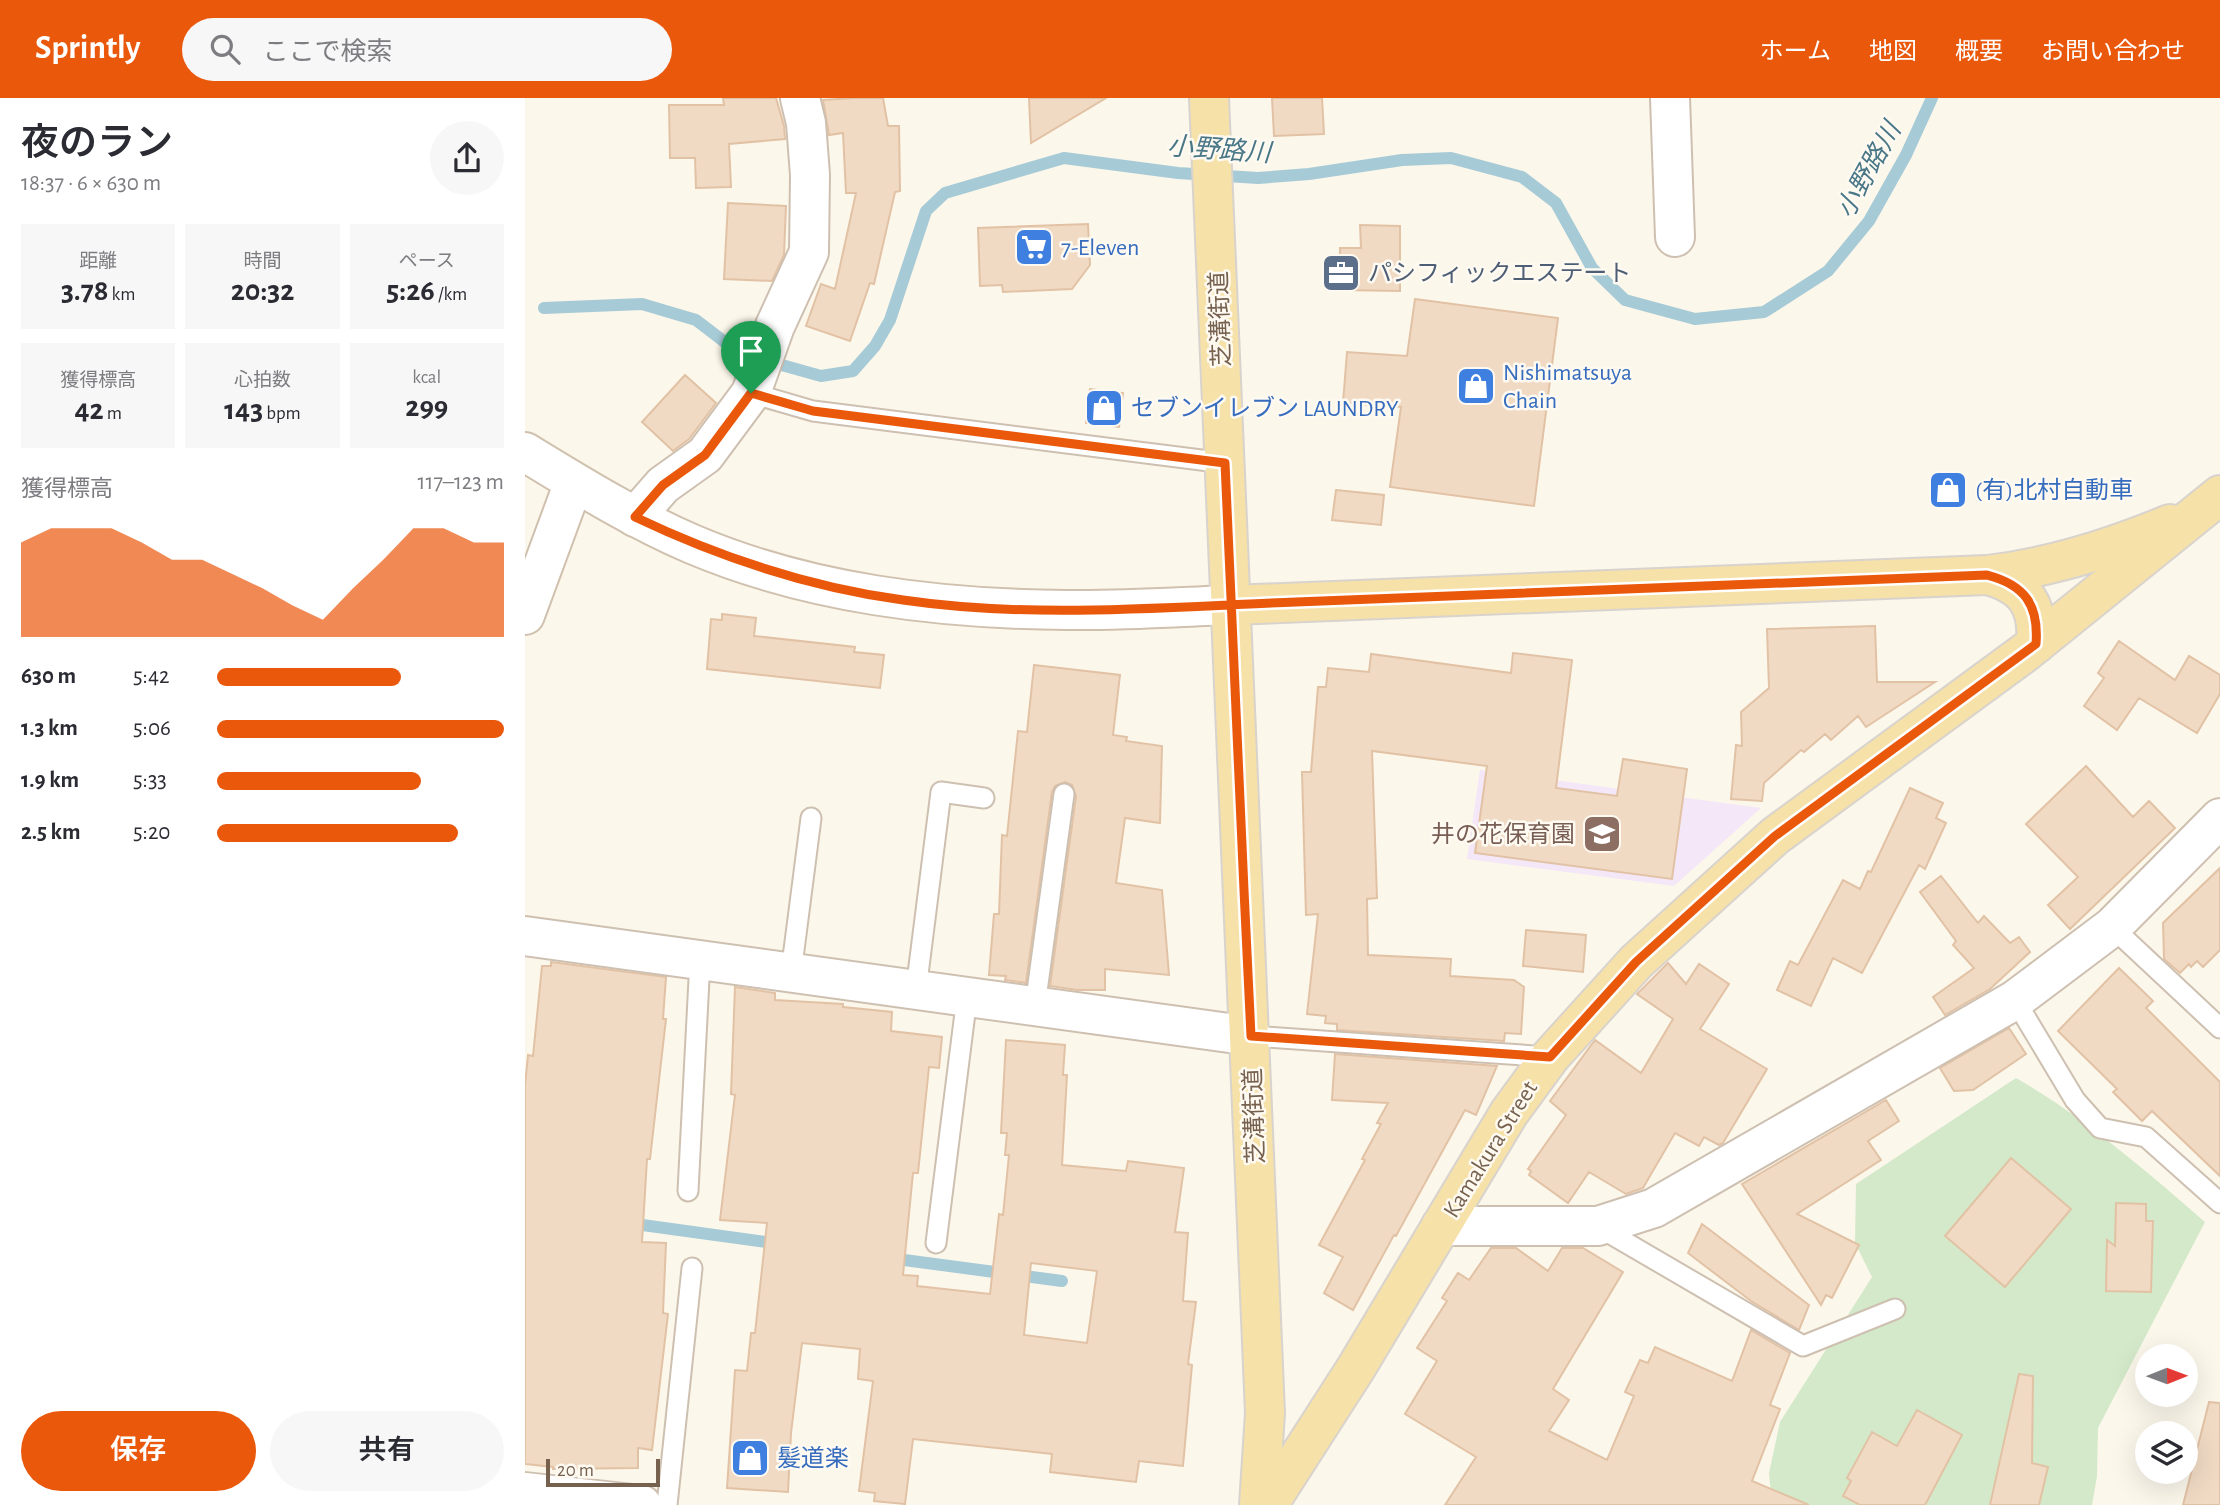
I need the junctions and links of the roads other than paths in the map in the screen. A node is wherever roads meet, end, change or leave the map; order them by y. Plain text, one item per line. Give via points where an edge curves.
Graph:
1 (800, 98) edge
2 (1209, 98) edge
3 (1670, 98) edge
4 (1675, 237) dead end
5 (755, 382) junction
6 (525, 452) edge
7 (1225, 463) junction
8 (574, 482) junction
9 (2212, 502) edge
10 (635, 517) junction
11 (1987, 575) junction
12 (1231, 605) junction
13 (525, 615) edge
14 (2036, 644) junction
15 (1064, 794) dead end
16 (984, 798) dead end
17 (811, 818) dead end
18 (2220, 818) edge
19 (2112, 927) junction
20 (525, 936) edge
21 (700, 960) junction
22 (791, 973) junction
23 (916, 989) junction
24 (967, 997) junction
25 (2015, 1000) junction
26 (1035, 1006) junction
27 (2220, 1028) edge
28 (1251, 1036) junction
29 (1550, 1057) junction
30 (688, 1191) dead end
31 (2220, 1203) edge
32 (1441, 1226) junction
33 (1598, 1226) junction
34 (936, 1242) dead end
35 (692, 1268) dead end
36 (1895, 1309) dead end
37 (525, 1492) edge
38 (1268, 1504) edge
39 (642, 1505) edge
40 (667, 1505) edge

1 - 5 street via 810,175 809,252
2 - 7 main road, 芝溝街道
3 - 4 street
5 - 7 lane via 813,411
5 - 10 street via 705,455 663,485
6 - 8 street
7 - 12 main road, 芝溝街道
8 - 10 street
8 - 13 street
9 - 11 main road via 2105,548 2039,567
9 - 14 main road, Kamakura Street
10 - 12 street via 779,574 904,600 1069,611
11 - 12 main road
11 - 14 main road via 2002,579 2027,599 2036,612
12 - 28 main road, 芝溝街道
14 - 29 main road, Kamakura Street via 1775,836 1636,962
15 - 26 lane
16 - 23 lane via 941,792
17 - 22 lane
18 - 19 street
19 - 25 street
19 - 27 lane
20 - 21 street
21 - 22 street
21 - 30 lane
22 - 23 street
23 - 24 street
24 - 26 street
24 - 34 lane
25 - 31 lane via 2075,1100 2100,1128 2146,1137
25 - 33 street via 1654,1208
26 - 28 street
28 - 29 lane
28 - 38 main road, 芝溝街道
29 - 32 main road, Kamakura Street via 1509,1113
32 - 33 street
32 - 38 main road, Kamakura Street
33 - 36 lane via 1803,1346
35 - 40 lane
37 - 39 street

